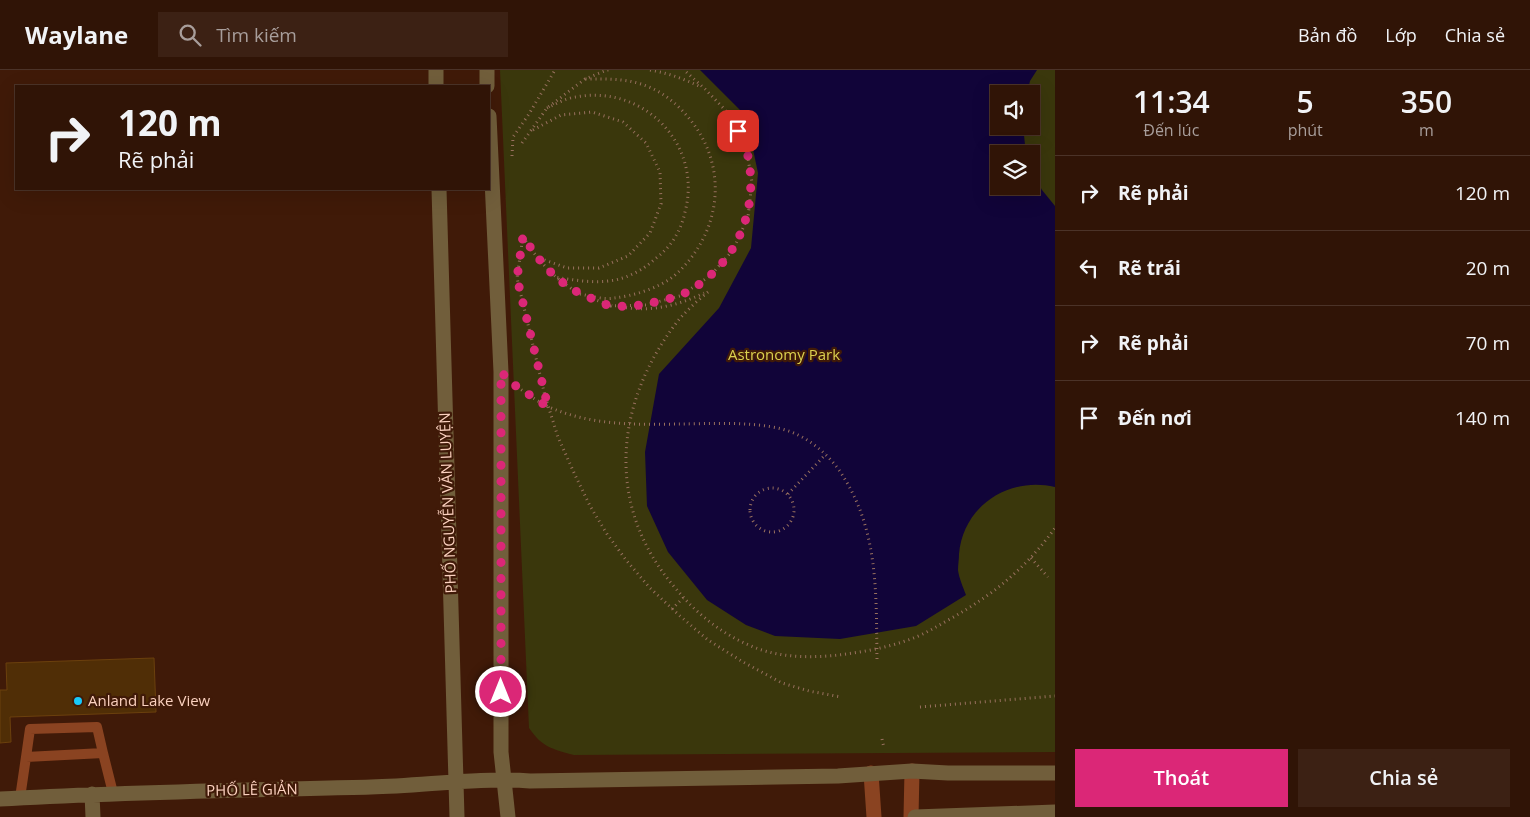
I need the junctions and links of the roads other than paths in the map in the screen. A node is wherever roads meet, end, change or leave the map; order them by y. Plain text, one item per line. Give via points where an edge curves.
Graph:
1 (436, 70) edge
2 (486, 70) edge
3 (436, 85) edge
4 (487, 85) edge
5 (490, 137) edge
6 (439, 190) edge
7 (103, 753) junction
8 (26, 756) junction
9 (912, 771) junction
10 (871, 773) junction
11 (1055, 773) edge
12 (504, 779) junction
13 (457, 782) junction
14 (113, 793) junction
15 (92, 794) junction
16 (20, 798) junction
17 (0, 800) edge
18 (1055, 812) edge
19 (93, 817) edge
20 (457, 817) edge
21 (508, 817) edge
22 (874, 817) edge
23 (911, 817) edge
24 (915, 817) edge

1 - 3 main road
2 - 4 main road
5 - 12 main road via 501,372 500,752
6 - 13 main road, PHỐ NGUYỄN VĂN LUYỆN
7 - 8 lane
7 - 8 lane via 97,727 30,729
7 - 14 lane
8 - 16 lane
9 - 10 main road, PHỐ LÊ GIẢN
9 - 11 main road, PHỐ LÊ GIẢN
9 - 23 street
10 - 12 main road, PHỐ LÊ GIẢN
10 - 22 street
12 - 13 main road, PHỐ LÊ GIẢN
12 - 21 main road
13 - 14 main road, PHỐ LÊ GIẢN via 390,787
13 - 20 main road, PHỐ NGUYỄN VĂN LUYỆN
14 - 15 main road, PHỐ LÊ GIẢN
15 - 16 main road, PHỐ LÊ GIẢN
15 - 19 main road
16 - 17 main road, PHỐ LÊ GIẢN
18 - 24 main road

